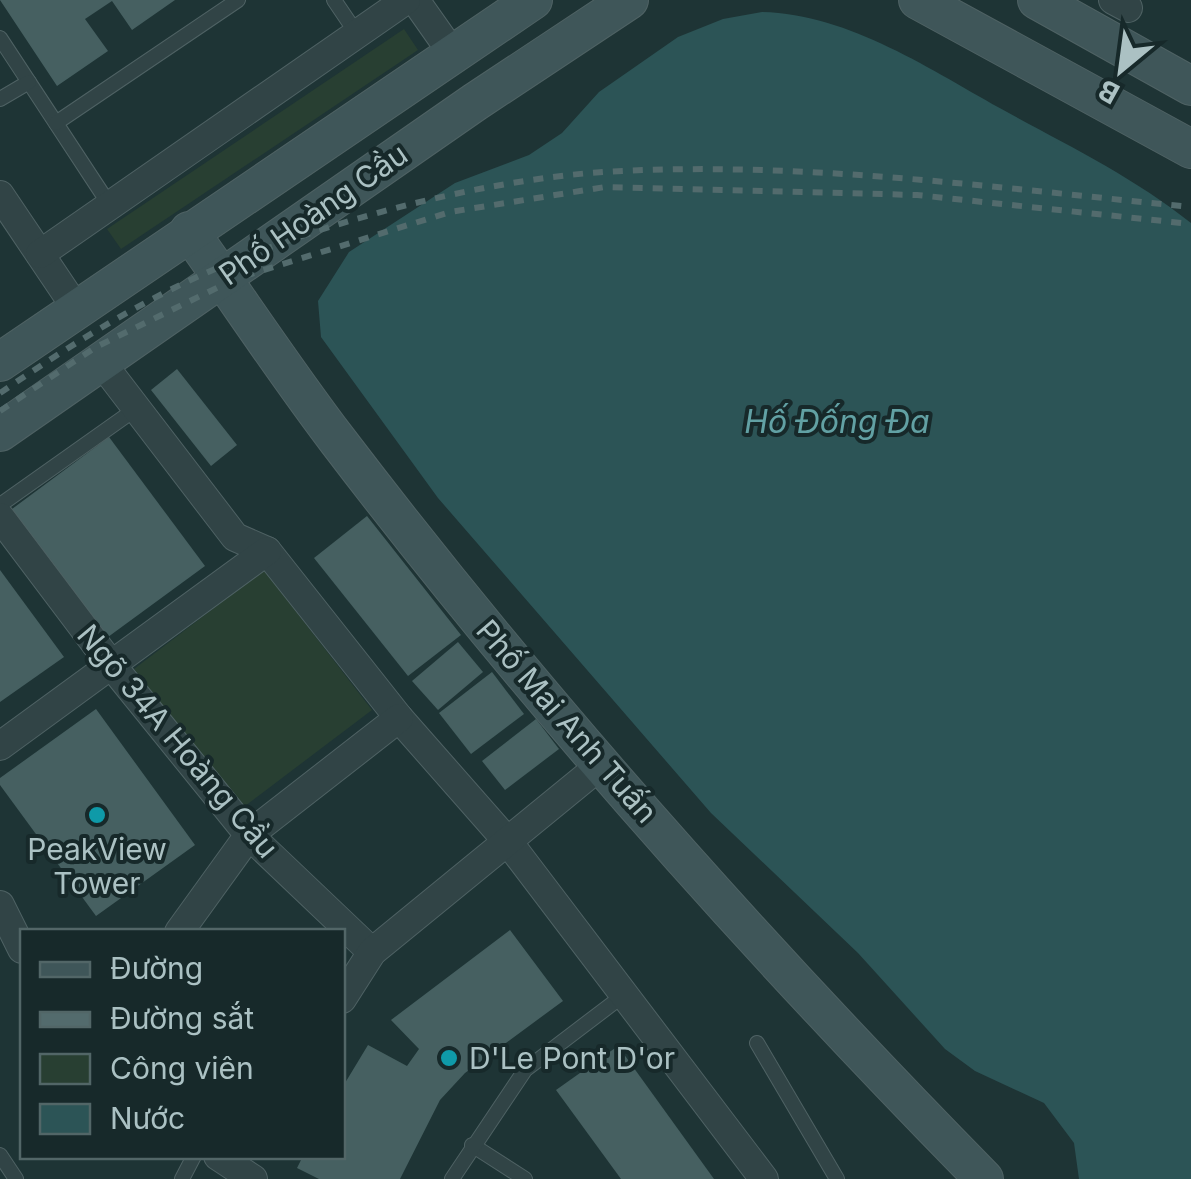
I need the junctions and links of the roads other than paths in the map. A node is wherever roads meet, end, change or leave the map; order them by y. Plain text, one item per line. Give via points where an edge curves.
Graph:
1 (238, 0) edge
2 (334, 0) edge
3 (406, 0) edge
4 (415, 0) edge
5 (533, 0) edge
6 (629, 0) edge
7 (918, 0) edge
8 (1036, 0) edge
9 (1121, 12) edge
10 (357, 34) junction
11 (0, 38) edge
12 (454, 54) junction
13 (29, 82) junction
14 (1191, 86) edge
15 (0, 99) edge
16 (56, 123) junction
17 (1191, 149) edge
18 (0, 195) edge
19 (110, 204) junction
20 (190, 231) junction
21 (40, 254) junction
22 (222, 278) junction
23 (76, 308) junction
24 (0, 362) edge
25 (100, 362) junction
26 (137, 408) junction
27 (0, 432) edge
28 (0, 505) edge
29 (0, 517) edge
30 (267, 552) junction
31 (113, 668) junction
32 (399, 718) junction
33 (0, 746) edge
34 (602, 764) junction
35 (249, 835) junction
36 (509, 843) junction
37 (0, 905) edge
38 (181, 929) edge
39 (20, 945) edge
40 (372, 952) junction
41 (345, 993) edge
42 (625, 994) junction
43 (757, 1043) dead end
44 (472, 1145) junction
45 (2, 1162) edge
46 (16, 1179) edge
47 (452, 1179) edge
48 (525, 1179) edge
49 (764, 1179) edge
50 (838, 1179) edge
51 (984, 1179) edge

1 - 16 lane
2 - 10 lane
3 - 10 street
4 - 12 street
5 - 12 main road, Phố Hoàng Cầu
6 - 22 main road, Phố Hoàng Cầu
7 - 17 main road
8 - 9 main road
9 - 14 main road
10 - 19 street
11 - 13 lane
12 - 20 main road, Phố Hoàng Cầu
13 - 15 lane
13 - 16 lane
16 - 19 lane
18 - 21 street
19 - 21 street
20 - 22 main road, Phố Mai Anh Tuấn
20 - 23 main road, Phố Hoàng Cầu
21 - 23 street
22 - 25 main road, Phố Hoàng Cầu
22 - 34 main road, Phố Mai Anh Tuấn via 336,439
23 - 24 main road, Phố Hoàng Cầu
25 - 26 street
25 - 27 main road, Phố Hoàng Cầu
26 - 28 lane
26 - 30 street via 235,537
29 - 31 street, Ngõ 34A Hoàng Cầu
30 - 31 street
30 - 32 street
31 - 33 street
31 - 35 street, Ngõ 34A Hoàng Cầu
32 - 35 street
32 - 36 street
34 - 36 street
34 - 51 main road, Phố Mai Anh Tuấn via 852,1044
35 - 38 street
35 - 40 street, Ngõ 34A Hoàng Cầu
36 - 40 street
36 - 42 street
37 - 39 street
40 - 41 street
42 - 44 lane via 524,1070
42 - 49 street
43 - 50 lane
44 - 47 lane
44 - 48 lane
45 - 46 lane

